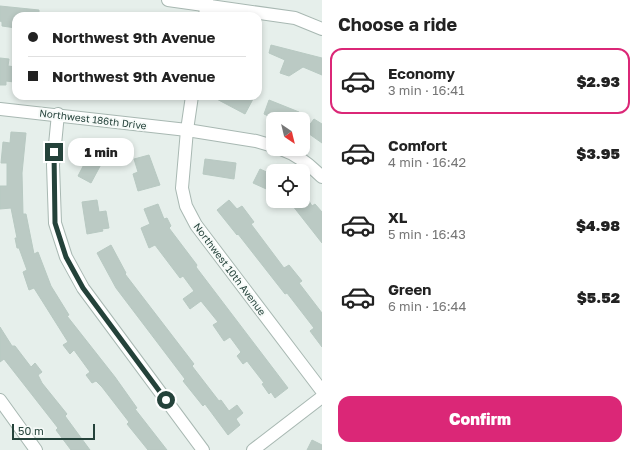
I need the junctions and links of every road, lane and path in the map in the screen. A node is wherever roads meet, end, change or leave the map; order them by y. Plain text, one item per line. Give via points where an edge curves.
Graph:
1 (168, 0) edge
2 (206, 7) edge
3 (246, 12) edge
4 (262, 14) edge
5 (322, 29) edge
6 (191, 100) edge
7 (0, 108) edge
8 (58, 114) junction
9 (186, 130) junction
10 (266, 144) edge
11 (293, 156) edge
12 (322, 177) edge
13 (322, 391) edge
14 (322, 397) edge
15 (0, 400) edge
16 (36, 450) edge
17 (203, 450) edge
18 (253, 450) edge

1 - 2 street
2 - 3 street
4 - 5 street via 295,18
6 - 9 street, Northwest 10th Avenue
7 - 8 street, Northwest 186th Drive
8 - 9 street, Northwest 186th Drive
8 - 17 street via 53,165 55,223 66,257 83,288
9 - 10 street, Northwest 186th Drive
9 - 13 street, Northwest 10th Avenue via 182,188 186,206 196,224
11 - 12 street
14 - 18 street
15 - 16 street

